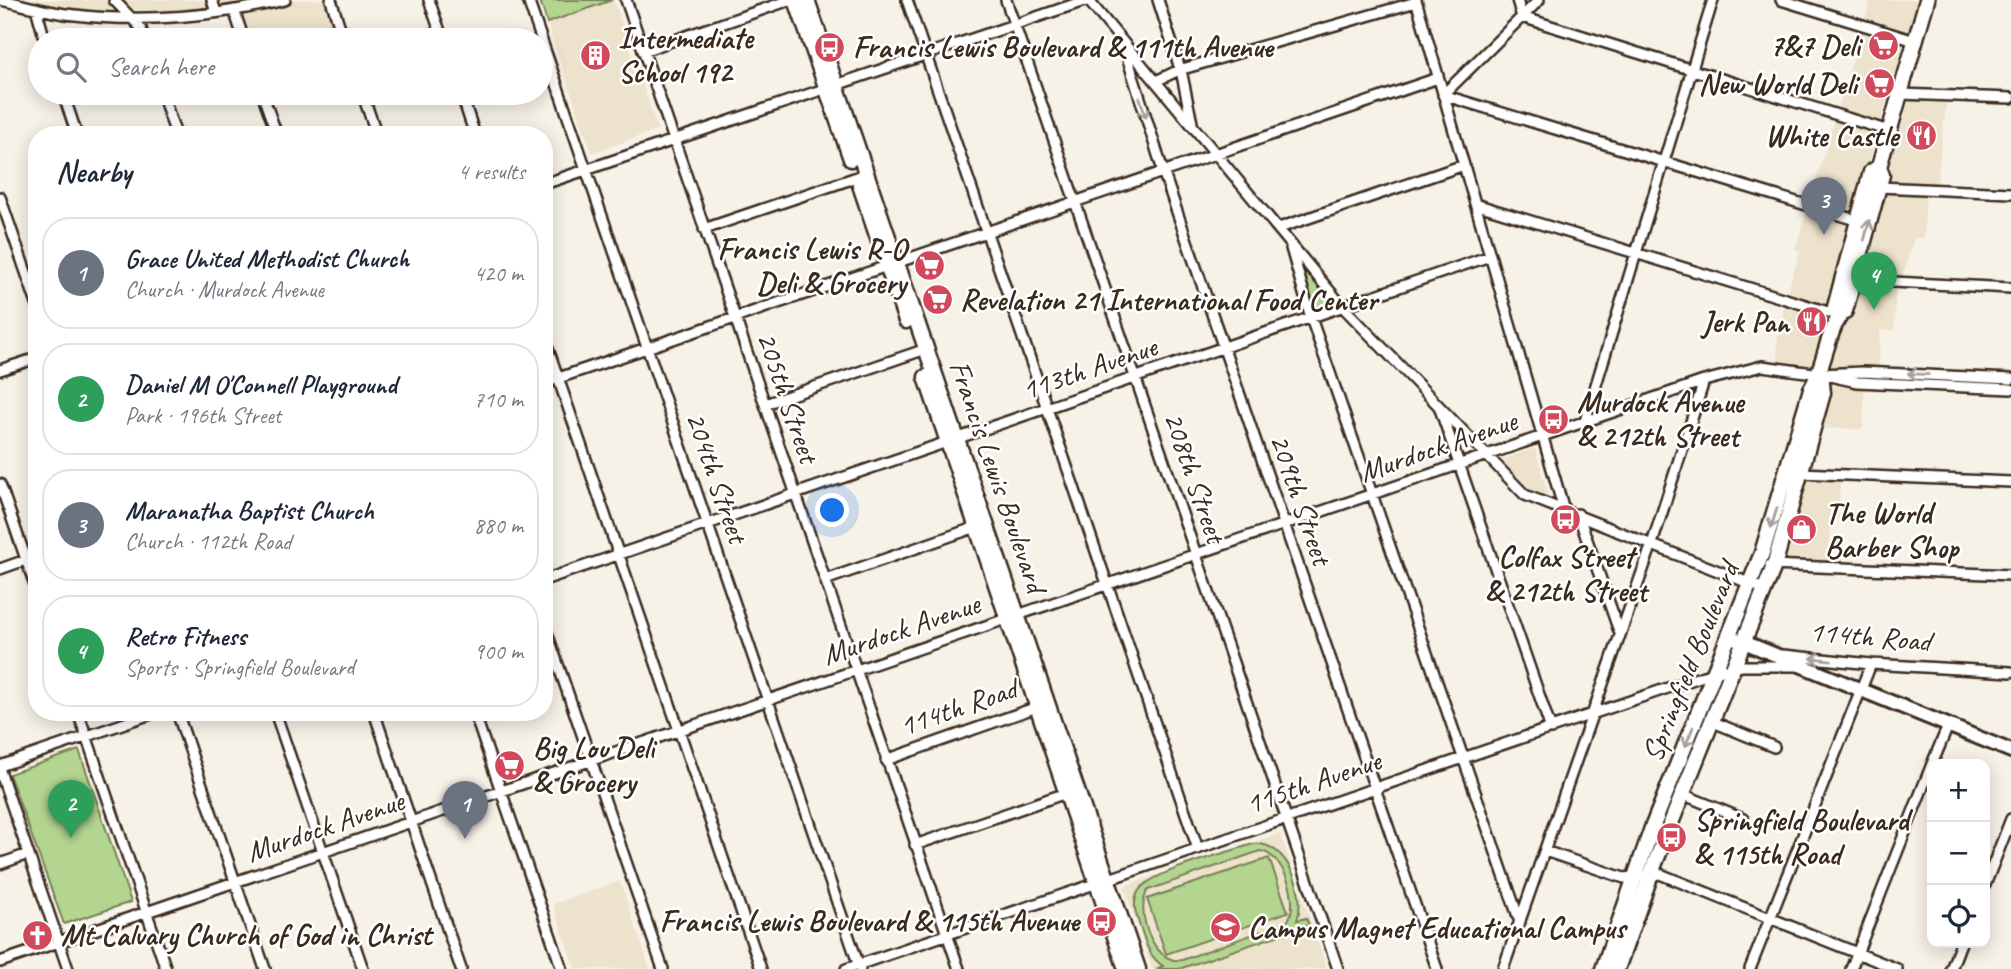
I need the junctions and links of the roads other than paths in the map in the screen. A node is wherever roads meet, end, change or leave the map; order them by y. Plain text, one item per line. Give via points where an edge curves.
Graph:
1 (1, 0) edge
2 (114, 0) edge
3 (212, 0) edge
4 (285, 0) edge
5 (331, 0) edge
6 (429, 0) edge
7 (528, 0) edge
8 (626, 0) edge
9 (790, 0) edge
10 (796, 0) edge
11 (807, 0) edge
12 (907, 0) edge
13 (1006, 0) edge
14 (1088, 0) edge
15 (1158, 0) edge
16 (1517, 0) edge
17 (1539, 0) edge
18 (1713, 0) edge
19 (1781, 0) edge
20 (1927, 0) edge
21 (1416, 1) edge
22 (17, 2) edge
23 (36, 8) junction
24 (234, 10) junction
25 (216, 12) junction
26 (129, 17) junction
27 (1522, 17) junction
28 (1014, 23) junction
29 (42, 28) edge
30 (141, 28) edge
31 (240, 28) edge
32 (340, 28) edge
33 (439, 28) edge
34 (538, 28) edge
35 (1915, 41) junction
36 (1123, 44) junction
37 (643, 51) junction
38 (926, 54) junction
39 (1179, 70) junction
40 (1692, 70) junction
41 (553, 73) edge
42 (1438, 78) junction
43 (1156, 81) junction
44 (831, 86) junction
45 (1443, 94) junction
46 (1900, 94) junction
47 (2011, 98) edge
48 (67, 105) edge
49 (166, 105) edge
50 (266, 105) edge
51 (366, 105) edge
52 (465, 105) edge
53 (74, 126) edge
54 (173, 126) edge
55 (274, 126) edge
56 (374, 126) edge
57 (472, 126) edge
58 (1193, 127) junction
59 (1889, 131) junction
60 (674, 140) junction
61 (1216, 153) junction
62 (1663, 160) junction
63 (1464, 165) junction
64 (1879, 167) junction
65 (586, 170) junction
66 (1163, 171) junction
67 (861, 175) junction
68 (553, 181) edge
69 (1879, 187) junction
70 (2011, 193) edge
71 (0, 197) edge
72 (1075, 202) junction
73 (1475, 204) junction
74 (1856, 220) junction
75 (1279, 228) junction
76 (704, 229) junction
77 (987, 232) junction
78 (1290, 242) junction
79 (1636, 251) junction
80 (1490, 256) junction
81 (892, 265) junction
82 (28, 278) edge
83 (1854, 280) junction
84 (2011, 288) edge
85 (1343, 307) junction
86 (1838, 315) junction
87 (735, 318) junction
88 (1311, 318) junction
89 (647, 348) junction
90 (1223, 348) junction
91 (921, 350) junction
92 (28, 361) edge
93 (553, 362) edge
94 (0, 370) edge
95 (1821, 374) junction
96 (1135, 377) junction
97 (559, 378) junction
98 (2011, 379) edge
99 (553, 380) edge
100 (1704, 381) junction
101 (1956, 381) junction
102 (2011, 389) edge
103 (765, 404) junction
104 (1438, 404) junction
105 (1047, 408) junction
106 (1585, 421) junction
107 (1542, 436) junction
108 (952, 439) junction
109 (1487, 456) junction
110 (1460, 465) junction
111 (1800, 473) junction
112 (2011, 482) edge
113 (0, 484) edge
114 (795, 494) junction
115 (1372, 494) junction
116 (1564, 510) junction
117 (1578, 514) junction
118 (707, 524) junction
119 (1284, 524) junction
120 (982, 525) junction
121 (1651, 544) junction
122 (619, 554) junction
123 (1196, 554) junction
124 (26, 560) junction
125 (1758, 564) junction
126 (1773, 565) junction
127 (28, 566) edge
128 (0, 569) edge
129 (2011, 575) edge
130 (553, 577) edge
131 (825, 580) junction
132 (1108, 584) junction
133 (1757, 586) junction
134 (1012, 616) junction
135 (1619, 632) junction
136 (1736, 639) junction
137 (553, 650) edge
138 (1771, 654) junction
139 (1871, 664) junction
140 (1801, 666) junction
141 (1732, 669) junction
142 (856, 670) junction
143 (2011, 672) edge
144 (1714, 674) junction
145 (1860, 691) junction
146 (767, 701) junction
147 (1043, 705) junction
148 (1593, 714) junction
149 (81, 721) edge
150 (132, 721) edge
151 (180, 721) edge
152 (278, 721) edge
153 (377, 721) edge
154 (477, 721) edge
155 (1711, 721) junction
156 (1948, 726) junction
157 (1551, 729) junction
158 (679, 731) junction
159 (87, 737) junction
160 (1774, 747) dead end
161 (2011, 751) edge
162 (1462, 759) junction
163 (1934, 759) edge
164 (886, 760) junction
165 (591, 761) junction
166 (0, 768) edge
167 (1927, 777) edge
168 (1374, 788) junction
169 (501, 791) junction
170 (1071, 791) junction
171 (1682, 794) junction
172 (1286, 819) junction
173 (1743, 819) dead end
174 (2011, 819) edge
175 (411, 822) junction
176 (915, 845) junction
177 (1198, 849) junction
178 (1545, 851) junction
179 (323, 852) junction
180 (28, 854) junction
181 (0, 864) edge
182 (1990, 872) edge
183 (1650, 875) junction
184 (1634, 878) junction
185 (1102, 881) junction
186 (235, 883) junction
187 (147, 912) junction
188 (1770, 918) junction
189 (1520, 922) junction
190 (946, 934) junction
191 (58, 942) junction
192 (1959, 948) edge
193 (1857, 953) junction
194 (0, 962) edge
195 (859, 967) edge
196 (68, 969) edge
197 (166, 969) edge
198 (265, 969) edge
199 (363, 969) edge
200 (461, 969) edge
201 (562, 969) edge
202 (663, 969) edge
203 (761, 969) edge
204 (846, 969) edge
205 (958, 969) edge
206 (1126, 969) edge
207 (1138, 969) edge
208 (1338, 969) edge
209 (1437, 969) edge
210 (1503, 969) edge
211 (1603, 969) edge
212 (1617, 969) edge
213 (1750, 969) edge
214 (1851, 969) edge
215 (1897, 969) edge
216 (1951, 969) edge

1 - 22 street
2 - 26 street
3 - 25 street
4 - 24 street
5 - 32 street
6 - 33 street
7 - 34 street, 204th Street
8 - 37 street, 205th Street
9 - 37 street
10 - 44 main road, Francis Lewis Boulevard
11 - 44 main road, Francis Lewis Boulevard
12 - 38 street
13 - 28 street, 208th Street
14 - 28 street
14 - 36 street
15 - 39 street
16 - 27 street
17 - 27 street
18 - 40 street
19 - 35 street
20 - 35 main road, Springfield Boulevard
21 - 39 street
21 - 42 street
22 - 23 street
23 - 26 street
23 - 29 street
24 - 25 street
24 - 31 street
25 - 26 street
26 - 30 street
27 - 40 street
27 - 45 street
28 - 38 street
28 - 72 street, 208th Street
35 - 46 main road, Springfield Boulevard
36 - 43 street
36 -> 66 street, 209th Street
37 - 60 street, 205th Street
38 - 44 street
38 - 77 street
39 - 43 street
39 - 58 street
40 - 59 street
40 - 62 street
41 - 65 street, 204th Street
42 - 45 street
42 - 61 street
43 - 58 street
44 - 60 street
44 - 67 main road, Francis Lewis Boulevard
45 - 62 street
45 - 63 street
46 - 47 street
46 - 59 main road, Springfield Boulevard
48 - 53 street
49 - 54 street
50 - 55 street
51 - 56 street
52 - 57 street
58 - 61 street
59 - 64 main road, Springfield Boulevard
60 - 65 street
60 - 76 street, 205th Street
61 - 66 street
61 - 75 street
62 - 74 street
62 - 79 street
63 - 73 street
63 - 75 street
64 - 69 main road, Springfield Boulevard
64 - 74 main road, Springfield Boulevard via 1871,172
65 - 68 street
65 - 89 street, 204th Street
66 - 72 street
66 - 90 street, 209th Street
67 - 76 street
67 - 81 main road, Francis Lewis Boulevard
69 - 70 street
83 -> 69 main road, Springfield Boulevard
71 - 82 street
72 - 77 street
72 - 96 street, 208th Street
73 - 79 street
73 - 80 street
74 - 86 main road, Springfield Boulevard via 1835,307
75 - 78 street
76 - 87 street, 205th Street
77 - 81 street
77 - 105 street
78 - 85 street
78 - 88 street
79 - 86 street
79 - 106 street
80 - 85 street, 113th Avenue
80 - 107 street
81 - 87 street
81 - 91 main road, Francis Lewis Boulevard
83 - 84 street
83 - 86 main road, Springfield Boulevard via 1845,311
85 - 88 street, 113th Avenue
85 - 104 street
86 - 95 main road, Springfield Boulevard
87 - 89 street
87 - 103 street, 205th Street
88 - 90 street, 113th Avenue
88 - 115 street
89 - 97 street
89 - 118 street, 204th Street
90 - 96 street, 113th Avenue
90 - 119 street, 209th Street
91 - 103 street
91 - 108 main road, Francis Lewis Boulevard
92 - 94 street
93 - 97 street
95 - 100 street, Murdock Avenue via 1753,367
95 - 101 street, Murdock Avenue via 1862,372
95 - 111 main road, Springfield Boulevard via 1823,393
95 -> 125 main road, Springfield Boulevard via 1811,389
96 - 105 street, 113th Avenue
96 - 123 street, 208th Street
97 - 99 street
97 - 122 street
98 - 101 street, Murdock Avenue
100 - 106 street, Murdock Avenue
100 - 121 street
101 - 102 street, Murdock Avenue
103 - 114 street, 205th Street
104 - 109 street
104 - 110 street
105 - 108 street, 113th Avenue
105 - 132 street
106 - 107 street, Murdock Avenue
107 - 109 street, Murdock Avenue
107 - 116 street
108 - 114 street, 113th Avenue
108 - 120 main road, Francis Lewis Boulevard
109 - 110 street, Murdock Avenue
109 - 116 street via 1525,495
110 - 115 street, Murdock Avenue
110 - 157 street
111 - 112 street
111 - 126 main road, Springfield Boulevard
113 - 124 street
114 - 118 street, 113th Avenue
114 - 131 street, 205th Street
115 - 119 street, Murdock Avenue
115 - 162 street
116 - 117 street
117 - 121 street
117 - 135 street
118 - 122 street, 113th Avenue
118 - 146 street, 204th Street
119 - 123 street, Murdock Avenue
119 - 168 street, 209th Street
120 - 131 street
120 - 134 main road, Francis Lewis Boulevard
121 - 133 street
121 - 135 street
122 - 130 street, 113th Avenue
122 - 158 street
123 - 132 street, Murdock Avenue
123 - 172 street, 208th Street
124 - 127 street
124 - 128 street
125 - 126 street
125 - 133 main road, Springfield Boulevard
126 - 129 street
126 - 133 main road, Springfield Boulevard
131 - 142 street, 205th Street
132 - 134 street, Murdock Avenue
132 - 177 street
133 - 136 main road, Springfield Boulevard
134 - 142 street, Murdock Avenue
134 - 147 main road, Francis Lewis Boulevard
135 - 148 street
136 - 138 main road, 114th Road
136 - 141 main road, Springfield Boulevard
136 - 144 main road, Springfield Boulevard
137 - 165 street
139 -> 138 street, 114th Road
138 - 140 main road, 115th Avenue
139 - 143 street, 114th Road
139 - 145 street
140 - 141 street, 115th Avenue
140 - 145 main road, 115th Avenue
141 - 144 street, 115th Avenue
141 - 155 main road, Springfield Boulevard
142 - 146 street, Murdock Avenue
142 - 164 street, 205th Street
144 - 148 street, 115th Avenue
144 -> 184 main road, Springfield Boulevard
145 - 156 main road, 115th Avenue
145 - 188 street
146 - 158 street, Murdock Avenue
146 - 195 street, 204th Street
147 - 164 street, 114th Road
147 - 170 main road, Francis Lewis Boulevard
148 - 157 street, 115th Avenue
148 - 178 street
149 - 159 street
150 - 159 street
151 - 186 street
152 - 179 street
153 - 175 street
154 - 169 street
155 - 160 street
155 - 171 main road, Springfield Boulevard
156 - 161 main road, 115th Avenue
156 - 163 street
157 - 162 street, 115th Avenue
158 - 165 street, Murdock Avenue
158 - 203 street
159 - 166 street
159 - 187 street
162 - 168 street, 115th Avenue
162 - 189 street
164 - 176 street, 205th Street
165 - 169 street, Murdock Avenue
165 - 202 street
166 - 180 street
167 - 193 street
168 - 172 street, 115th Avenue
168 - 209 street, 209th Street
169 - 175 street, Murdock Avenue
169 - 201 street
170 - 176 street
170 - 185 main road, Francis Lewis Boulevard
171 - 173 street
171 - 183 main road, Springfield Boulevard
172 - 177 street, 115th Avenue
172 - 208 street, 208th Street
174 - 182 street
175 - 179 street, Murdock Avenue
175 - 200 street
176 - 190 street, 205th Street
177 - 185 street, 115th Avenue
178 - 184 street
178 - 189 street
179 - 186 street, Murdock Avenue
179 - 199 street
180 - 181 street
180 - 191 street
183 - 184 street
183 - 188 street via 1660,874
183 - 212 main road, Springfield Boulevard
184 - 211 main road, Springfield Boulevard
185 - 190 street, 115th Avenue
185 - 206 main road, Francis Lewis Boulevard
185 - 207 main road, Francis Lewis Boulevard
186 - 187 street, Murdock Avenue
186 - 198 street
187 - 191 street, Murdock Avenue
187 - 197 street
188 - 193 street
188 - 213 street
189 - 210 street
190 - 195 street, 115th Avenue
190 - 205 street, 205th Street
191 - 194 street, Murdock Avenue
191 - 196 street
192 - 216 street
193 - 214 street
193 - 215 street
195 - 204 street, 115th Avenue

